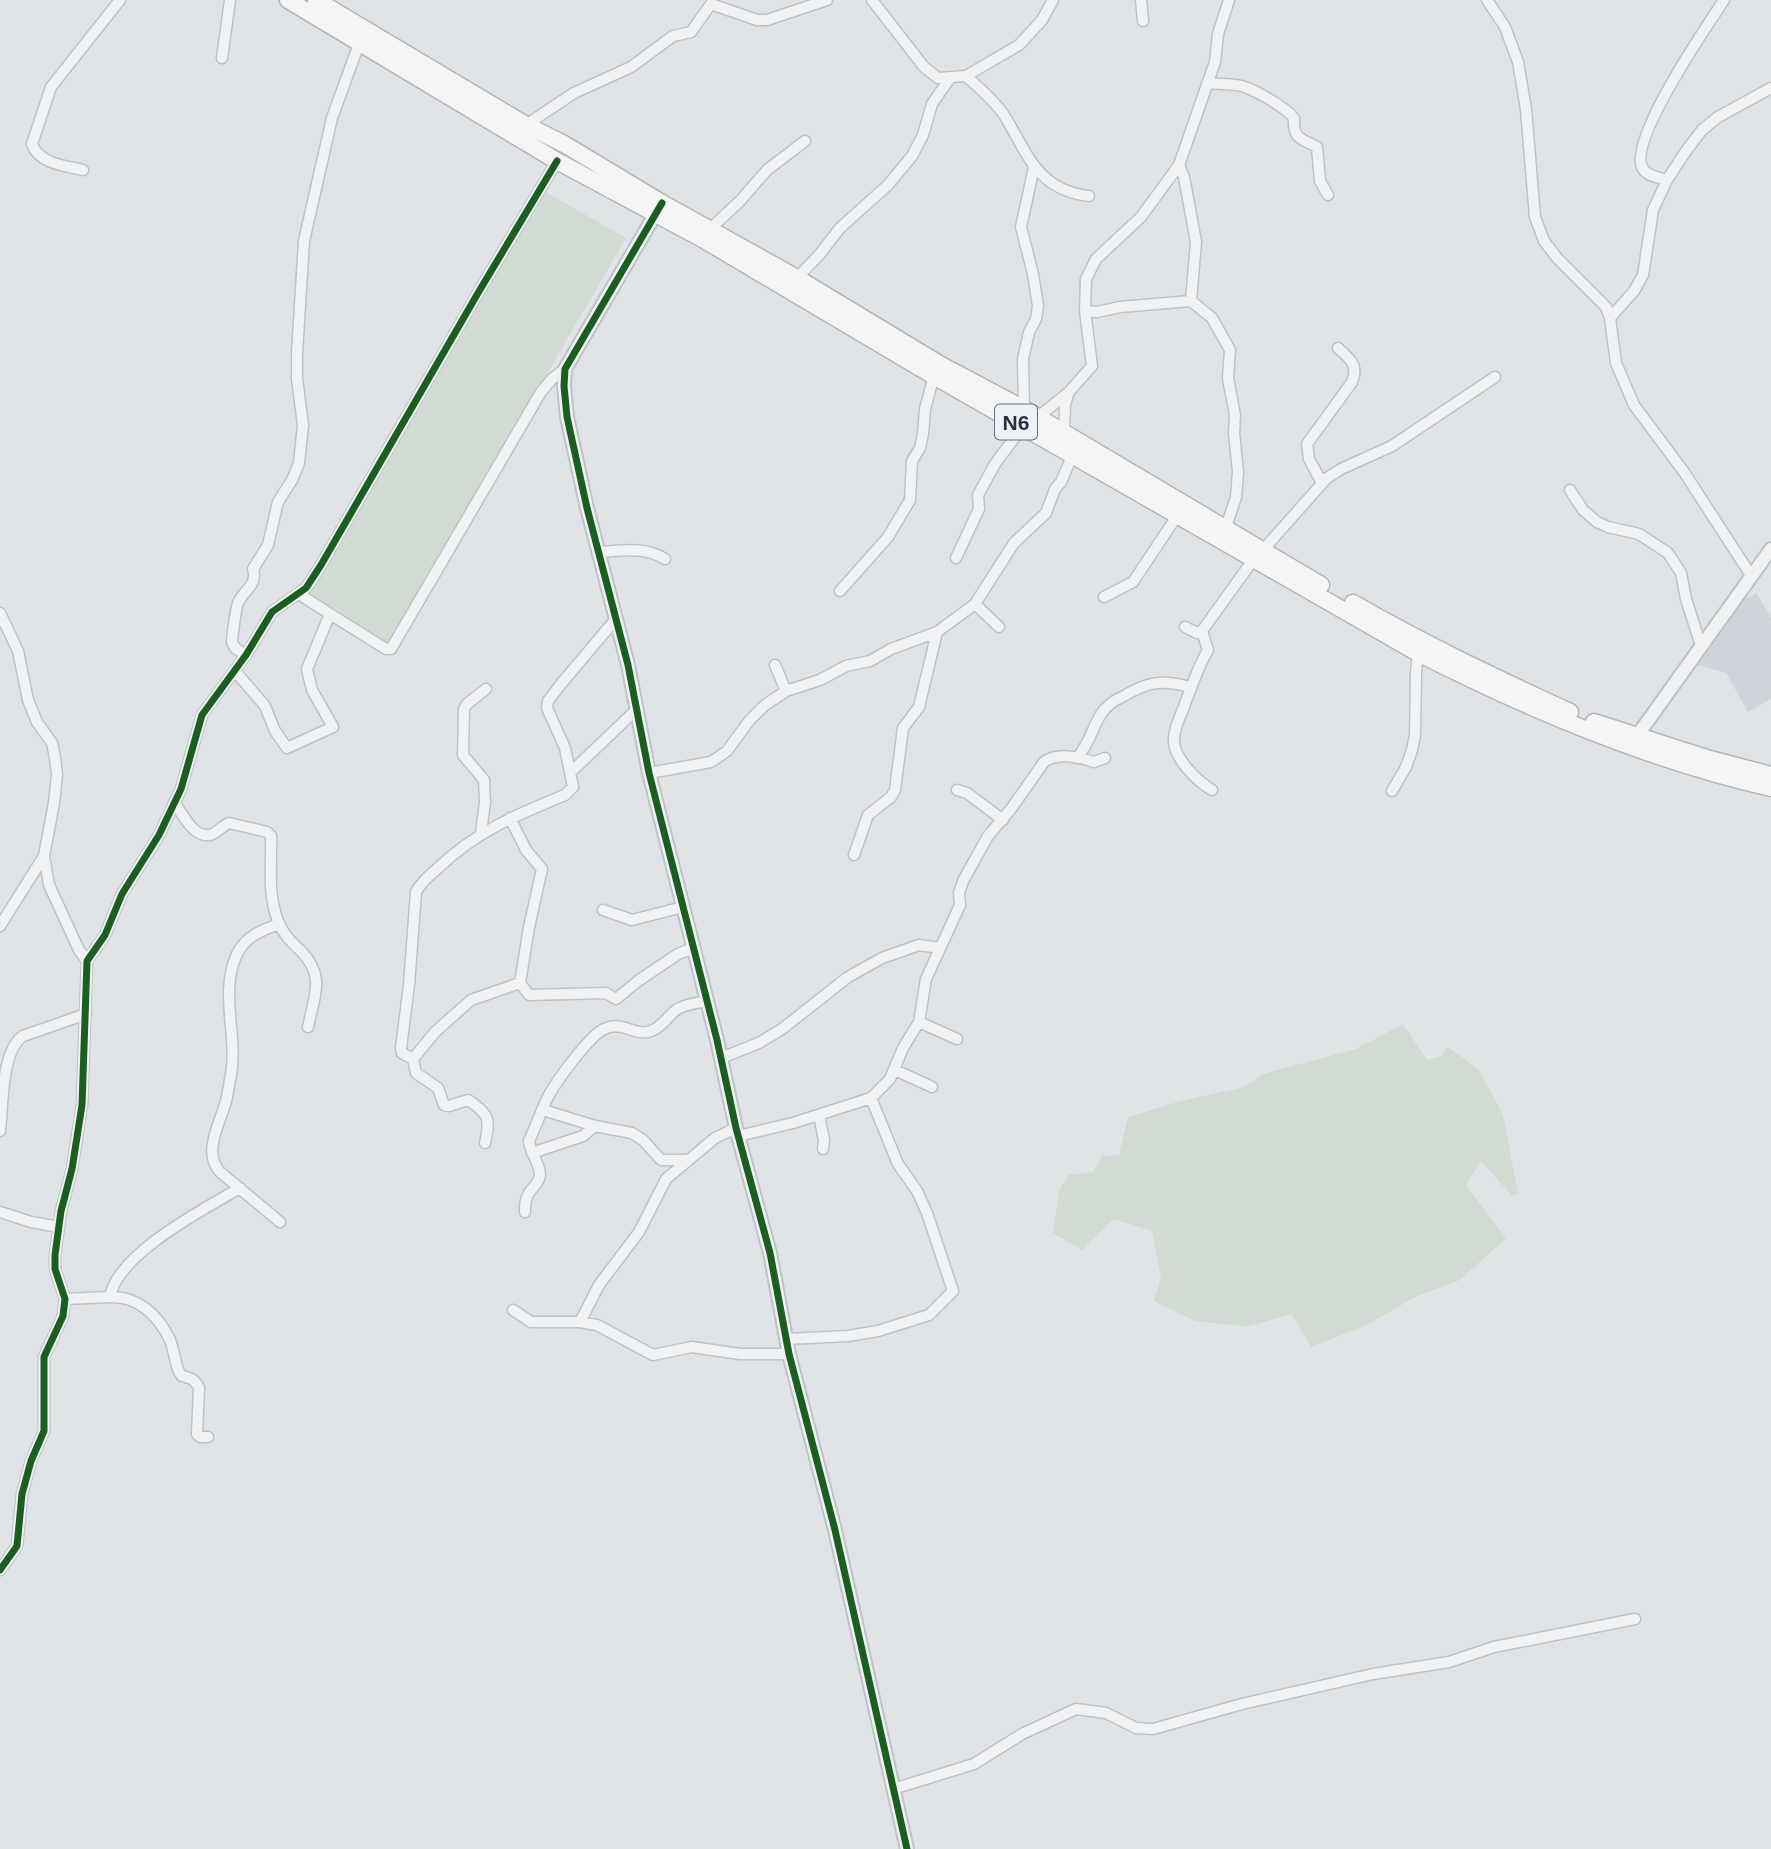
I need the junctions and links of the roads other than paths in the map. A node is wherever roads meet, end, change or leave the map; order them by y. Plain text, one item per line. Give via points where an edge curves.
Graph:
1 (120, 0) edge
2 (230, 0) edge
3 (288, 0) edge
4 (316, 0) edge
5 (827, 0) edge
6 (872, 0) edge
7 (1053, 0) edge
8 (1141, 0) edge
9 (1229, 0) edge
10 (1487, 0) edge
11 (1724, 0) edge
12 (335, 12) edge
13 (1143, 22) dead end
14 (360, 41) junction
15 (222, 58) dead end
16 (966, 76) junction
17 (950, 78) junction
18 (1208, 83) junction
19 (1771, 88) edge
20 (526, 125) junction
21 (805, 141) dead end
22 (557, 161) junction
23 (1179, 165) junction
24 (1034, 167) junction
25 (83, 170) dead end
26 (1667, 180) junction
27 (1328, 195) dead end
28 (1089, 197) dead end
29 (659, 208) junction
30 (710, 229) junction
31 (797, 278) junction
32 (1191, 300) junction
33 (1085, 311) junction
34 (1610, 318) junction
35 (1338, 348) dead end
36 (565, 369) junction
37 (934, 376) junction
38 (1495, 377) dead end
39 (1068, 393) junction
40 (1031, 413) junction
41 (1023, 426) junction
42 (1064, 433) junction
43 (1073, 454) junction
44 (1322, 484) junction
45 (1570, 490) dead end
46 (1177, 516) junction
47 (1225, 530) junction
48 (1771, 549) edge
49 (598, 552) junction
50 (1258, 556) junction
51 (956, 558) dead end
52 (664, 559) dead end
53 (1752, 577) junction
54 (840, 591) dead end
55 (299, 594) junction
56 (1104, 597) dead end
57 (975, 604) junction
58 (0, 613) edge
59 (330, 614) junction
60 (615, 620) junction
61 (999, 627) dead end
62 (1185, 627) dead end
63 (1202, 631) junction
64 (937, 632) junction
65 (1702, 646) junction
66 (1418, 653) junction
67 (246, 655) junction
68 (775, 665) dead end
69 (235, 671) junction
70 (1190, 687) junction
71 (486, 689) dead end
72 (786, 691) junction
73 (637, 709) junction
74 (1637, 736) junction
75 (1077, 758) junction
76 (1105, 758) dead end
77 (571, 772) junction
78 (649, 772) junction
79 (1771, 775) edge
80 (1771, 788) edge
81 (957, 790) dead end
82 (1212, 790) dead end
83 (1392, 791) dead end
84 (174, 802) junction
85 (510, 818) junction
86 (1003, 820) junction
87 (481, 833) junction
88 (854, 855) dead end
89 (44, 856) junction
90 (683, 907) junction
91 (603, 910) dead end
92 (279, 923) junction
93 (0, 926) edge
94 (693, 948) junction
95 (940, 948) junction
96 (87, 961) junction
97 (520, 983) junction
98 (707, 1001) junction
99 (86, 1014) junction
100 (919, 1022) junction
101 (308, 1027) dead end
102 (957, 1039) dead end
103 (721, 1058) junction
104 (414, 1059) junction
105 (895, 1070) junction
106 (932, 1087) dead end
107 (871, 1098) junction
108 (543, 1110) junction
109 (820, 1115) junction
110 (595, 1126) junction
111 (0, 1131) edge
112 (737, 1132) junction
113 (485, 1143) dead end
114 (823, 1149) dead end
115 (532, 1153) junction
116 (687, 1160) junction
117 (240, 1188) junction
118 (0, 1212) edge
119 (525, 1212) dead end
120 (280, 1222) dead end
121 (59, 1227) junction
122 (110, 1297) junction
123 (65, 1299) junction
124 (513, 1310) dead end
125 (580, 1322) junction
126 (787, 1339) junction
127 (789, 1353) junction
128 (208, 1437) dead end
129 (0, 1570) edge
130 (1635, 1619) dead end
131 (893, 1789) junction
132 (907, 1849) edge

1 - 25 street via 54,82 32,144 34,152 48,161
2 - 15 street
3 - 12 highway, N6
4 - 12 highway, N6
5 - 20 street via 767,20 711,4 691,32 673,36 631,67 568,97
6 - 17 street via 931,74
7 - 16 street via 1029,36
8 - 13 street
9 - 18 street
10 - 34 street via 1505,27 1518,62 1535,217 1544,241 1596,295
11 - 26 street via 1660,103 1645,136 1642,168
12 - 14 highway, N6
12 - 20 highway, N6
14 - 22 highway, N6
14 - 67 street via 332,118 304,241 297,353 303,425 299,463 278,502 268,545 253,569 253,585 237,605 232,642
16 - 17 street
16 - 24 street via 999,108
17 - 31 street via 932,104 923,135 906,163
18 - 23 street
18 - 27 street via 1238,84 1286,108 1294,118 1297,137 1317,147 1320,181
19 - 26 street via 1702,130
20 - 29 highway, N6 via 564,144
21 - 30 street via 766,170
22 - 29 highway, N6
22 - 55 street via 321,565
23 - 32 street via 1196,242
23 - 33 street via 1141,217 1096,259 1084,288
24 - 28 street via 1057,188
24 - 40 street via 1021,227 1038,306 1023,359
26 - 34 street via 1653,210 1643,275
29 - 30 highway, N6
29 - 36 street
29 - 37 highway, N6
30 - 31 highway, N6
31 - 40 highway, N6
32 - 33 street
32 - 47 street via 1212,318 1230,349 1237,484
33 - 39 street via 1091,366
34 - 53 street via 1616,363 1633,405 1684,472
35 - 44 street via 1352,360 1356,373 1307,444
36 - 49 street via 567,417
36 - 59 street via 541,392 391,649
37 - 41 highway, N6
37 - 54 street via 920,448 912,461 910,500 888,537
38 - 44 street via 1392,446 1341,469
39 - 40 street
39 - 42 street
40 - 42 highway, N6
41 - 43 highway, N6
41 - 51 street via 978,495 979,509
42 - 47 highway, N6
43 - 46 highway, N6
43 - 57 street via 1046,513 1014,543
44 - 50 street
45 - 65 street via 1597,522 1639,534 1668,553 1681,573
46 - 50 highway, N6
46 - 56 street via 1133,582
47 - 50 highway, N6
48 - 53 street
49 - 52 street via 644,550
49 - 60 street
50 - 63 street
50 - 66 highway, N6
50 - 74 highway, N6 via 1477,670
53 - 65 street
55 - 59 street
55 - 67 street via 272,612
57 - 61 street
57 - 64 street
58 - 89 street via 18,651 28,700 52,743 55,758 54,803
59 - 69 street via 307,669 312,690 333,727 329,730 287,748 265,706
60 - 73 street
60 - 77 street via 548,701 548,714
62 - 63 street
63 - 70 street via 1208,650
64 - 72 street
64 - 88 street via 919,707 902,728 895,790 868,815
65 - 74 street
66 - 80 highway, N6 via 1484,687 1649,754
66 - 83 street via 1415,735 1406,767
67 - 69 street
68 - 72 street
69 - 84 street via 202,715
70 - 75 street via 1172,682 1142,684 1111,702
70 - 82 street via 1174,746 1186,766
71 - 87 street via 464,709 463,755 484,780
72 - 78 street via 765,705 727,751 711,762
73 - 77 street
73 - 78 street
74 - 79 highway, N6
75 - 76 street via 1094,762
75 - 86 street via 1051,757 1044,762
77 - 85 street via 570,791
78 - 90 street
81 - 86 street
84 - 92 street via 196,832 210,835 229,823 271,835 270,893
84 - 96 street
85 - 87 street
85 - 97 street via 542,869
86 - 95 street via 988,836 963,881 960,905
87 - 104 street via 416,892 401,1048
89 - 93 street
89 - 96 street via 56,904
90 - 91 street via 632,920
90 - 94 street
92 - 101 street via 312,965 317,979
92 - 117 street via 250,937 238,952 229,978 234,1044 212,1158 220,1172
94 - 97 street via 616,999 606,993 529,995
94 - 98 street
95 - 100 street via 926,979
95 - 103 street via 919,945 882,958 782,1029
96 - 99 street
97 - 104 street via 471,1000 435,1032
98 - 103 street
98 - 108 street via 677,1009 647,1032 622,1025 603,1030 565,1071
99 - 111 street via 23,1036 16,1043 5,1083
99 - 121 street via 82,1104
100 - 102 street
100 - 105 street
103 - 112 street
104 - 113 street via 416,1073 438,1088 446,1107 468,1100 488,1119
105 - 106 street
105 - 107 street
107 - 109 street
107 - 126 street via 898,1164 927,1213 953,1291 929,1315 889,1327 848,1336
108 - 110 street
108 - 115 street via 529,1141
109 - 112 street
109 - 114 street
110 - 115 street via 583,1136
110 - 116 street via 632,1133 661,1160
112 - 116 street via 715,1138
112 - 126 street via 770,1253
115 - 119 street via 540,1175 527,1194
116 - 125 street via 666,1179 639,1232 599,1285
117 - 120 street
117 - 122 street via 133,1259 117,1277
118 - 121 street
121 - 123 street via 55,1269
122 - 123 street
122 - 128 street via 131,1298 162,1328 179,1372 197,1383 197,1434
123 - 129 street via 63,1316 43,1363 44,1431 22,1494 17,1546
124 - 125 street via 531,1322
125 - 127 street via 607,1329 646,1354 678,1348 765,1356
126 - 127 street
127 - 131 street via 835,1530
130 - 131 street via 1254,1701 1153,1729 1136,1728 1106,1713 1076,1709 974,1764
131 - 132 street

